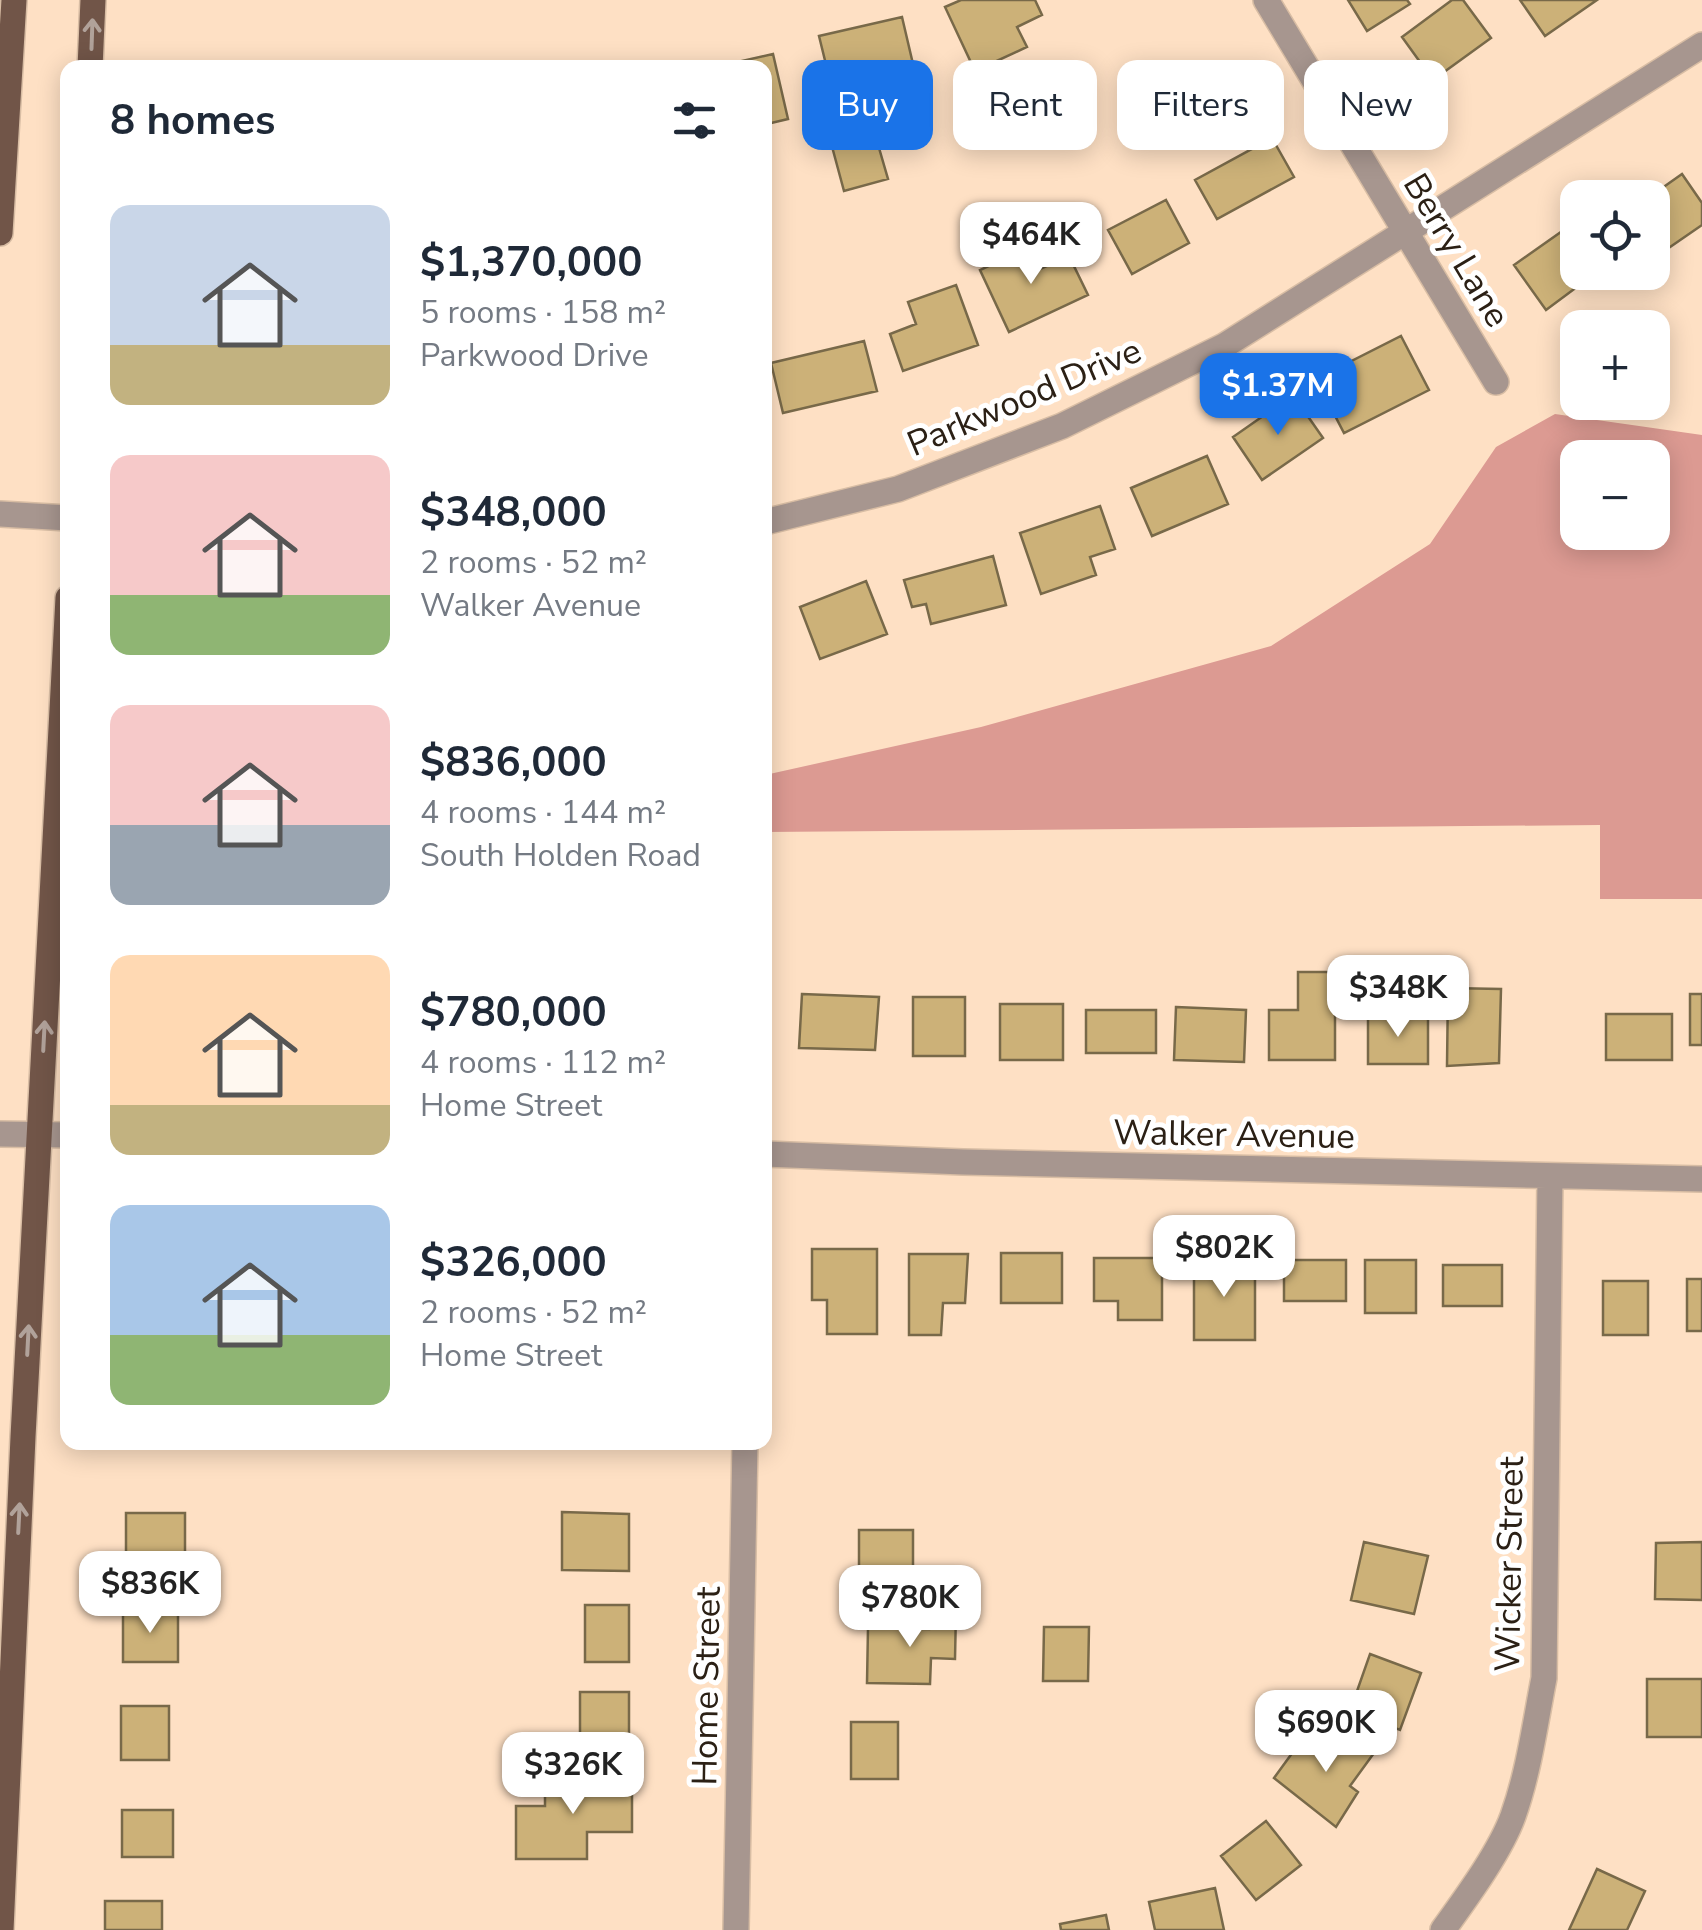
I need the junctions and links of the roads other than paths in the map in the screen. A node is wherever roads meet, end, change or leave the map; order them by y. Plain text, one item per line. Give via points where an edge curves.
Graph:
1 (14, 0) edge
2 (93, 0) edge
3 (1266, 0) edge
4 (1702, 45) edge
5 (90, 60) edge
6 (1404, 231) junction
7 (0, 233) edge
8 (1496, 382) dead end
9 (0, 514) edge
10 (60, 518) edge
11 (772, 520) edge
12 (60, 746) edge
13 (0, 1134) edge
14 (39, 1134) junction
15 (60, 1135) edge
16 (772, 1154) edge
17 (1550, 1177) junction
18 (1702, 1180) edge
19 (745, 1450) edge
20 (0, 1930) edge
21 (736, 1930) edge
22 (1444, 1930) edge

1 - 7 main road
5 -> 2 main road
3 - 6 street, Berry Lane
4 - 6 street, Parkwood Drive
6 - 8 street, Berry Lane
6 - 11 street, Parkwood Drive via 1224,346 1062,426 898,488
9 - 10 street
14 -> 12 main road
13 - 14 street
14 - 15 street
20 -> 14 main road
16 - 17 street, Walker Avenue
17 - 18 street, Walker Avenue
17 - 22 street, Wicker Street via 1544,1678 1512,1820
19 - 21 street, Home Street

